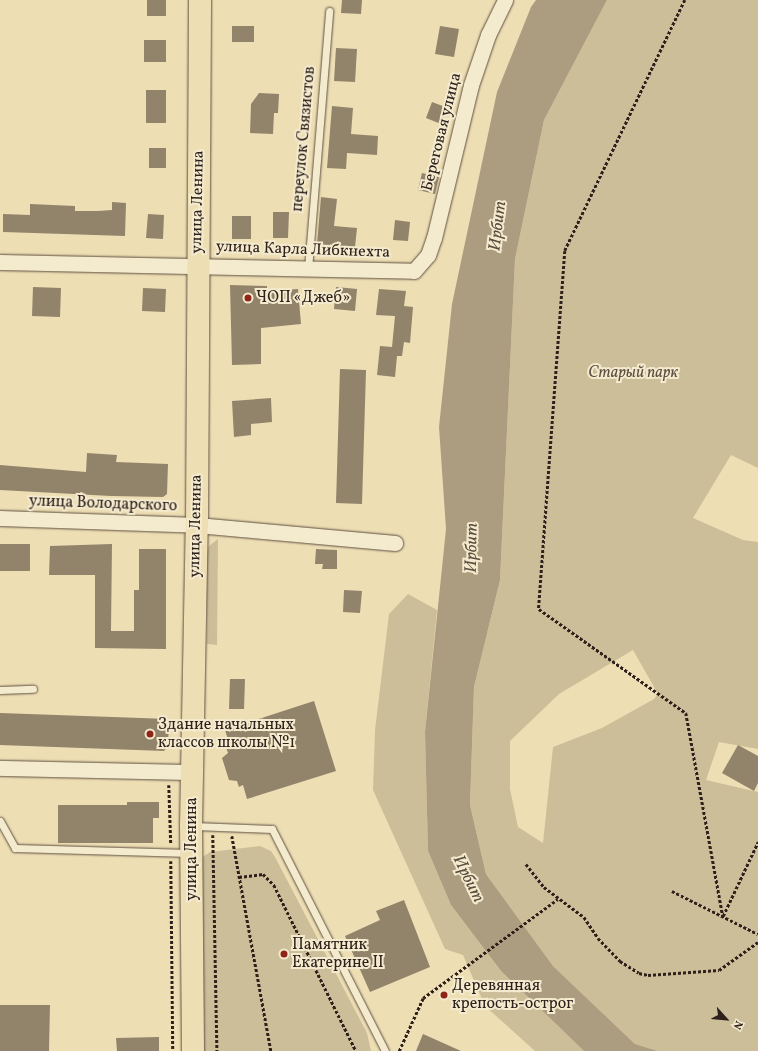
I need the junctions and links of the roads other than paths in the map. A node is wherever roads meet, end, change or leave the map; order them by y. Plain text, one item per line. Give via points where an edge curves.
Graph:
1 (200, 0) edge
2 (505, 0) edge
3 (329, 11) dead end
4 (0, 262) edge
5 (197, 266) junction
6 (308, 269) junction
7 (414, 272) joint
8 (0, 518) edge
9 (197, 526) junction
10 (395, 543) dead end
11 (33, 689) dead end
12 (0, 690) edge
13 (0, 768) edge
14 (192, 772) junction
15 (0, 821) edge
16 (191, 826) junction
17 (181, 853) junction
18 (193, 1051) edge
19 (385, 1051) edge

1 - 5 main road, улица Ленина
2 - 7 street, Береговая улица via 488,35 471,85 434,238 428,254
3 - 6 lane, переулок Связистов
4 - 5 street, улица Карла Либкнехта
5 - 6 street, улица Карла Либкнехта
5 - 9 main road, улица Ленина
6 - 7 street, улица Карла Либкнехта
8 - 9 street, улица Володарского
9 - 10 street, улица Володарского
9 - 14 main road, улица Ленина
11 - 12 lane
13 - 14 street
14 - 16 main road, улица Ленина
15 - 17 lane via 15,848
16 - 17 main road, улица Ленина
16 - 19 lane via 272,829
17 - 18 main road, улица Ленина

